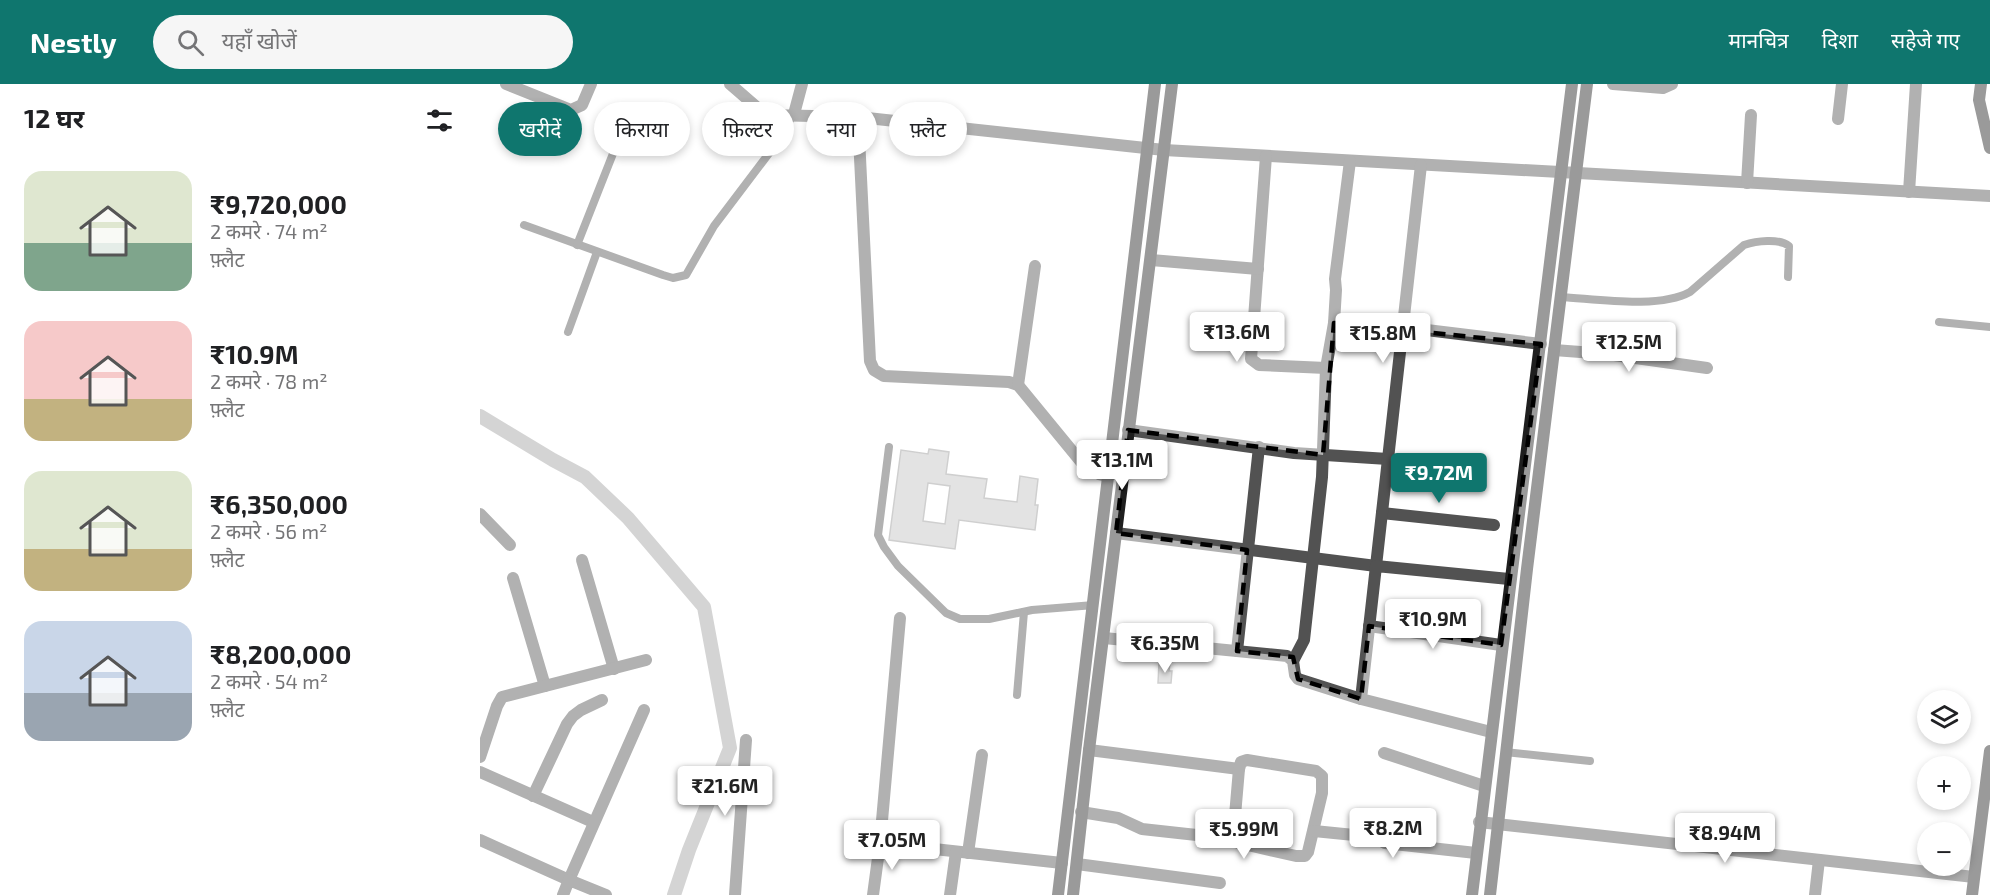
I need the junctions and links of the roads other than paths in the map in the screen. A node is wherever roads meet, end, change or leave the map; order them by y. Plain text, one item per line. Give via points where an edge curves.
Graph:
1 (591, 84) edge
2 (730, 84) edge
3 (802, 84) edge
4 (1155, 84) edge
5 (1172, 84) edge
6 (1572, 84) edge
7 (1587, 84) edge
8 (1613, 84) edge
9 (1672, 84) edge
10 (1842, 84) edge
11 (1916, 84) edge
12 (1981, 84) edge
13 (510, 85) edge
14 (750, 102) edge
15 (794, 114) joint
16 (806, 115) edge
17 (1751, 115) dead end
18 (877, 119) edge
19 (1838, 119) dead end
20 (1147, 148) junction
21 (1990, 148) edge
22 (1164, 150) junction
23 (612, 156) edge
24 (767, 156) edge
25 (860, 156) edge
26 (1266, 156) junction
27 (1350, 161) junction
28 (1421, 165) junction
29 (1560, 173) junction
30 (1576, 174) junction
31 (1748, 183) junction
32 (1909, 192) junction
33 (1990, 196) edge
34 (524, 225) dead end
35 (577, 245) junction
36 (597, 252) junction
37 (1151, 260) junction
38 (1035, 266) dead end
39 (1258, 269) junction
40 (1788, 277) dead end
41 (1561, 297) junction
42 (1939, 322) dead end
43 (1334, 323) junction
44 (1402, 327) junction
45 (1990, 327) edge
46 (568, 332) dead end
47 (1541, 344) junction
48 (1554, 350) junction
49 (1326, 368) junction
50 (1707, 368) dead end
51 (1018, 385) junction
52 (1128, 430) junction
53 (889, 447) dead end
54 (1260, 447) junction
55 (1323, 455) junction
56 (1388, 459) junction
57 (1109, 476) junction
58 (1382, 513) junction
59 (480, 514) edge
60 (1494, 525) dead end
61 (1116, 533) junction
62 (510, 546) dead end
63 (1247, 550) junction
64 (1313, 558) junction
65 (582, 560) dead end
66 (1098, 560) junction
67 (1113, 561) junction
68 (1376, 566) junction
69 (513, 578) dead end
70 (1509, 579) junction
71 (1094, 605) junction
72 (1024, 612) junction
73 (900, 618) dead end
74 (1369, 626) junction
75 (1104, 638) junction
76 (1501, 645) junction
77 (1237, 651) junction
78 (646, 660) dead end
79 (1293, 661) junction
80 (614, 669) junction
81 (545, 686) junction
82 (1017, 695) dead end
83 (1361, 699) junction
84 (602, 700) dead end
85 (644, 710) dead end
86 (1491, 732) junction
87 (746, 740) dead end
88 (1089, 750) junction
89 (1990, 751) edge
90 (1505, 752) junction
91 (1384, 753) dead end
92 (982, 755) dead end
93 (480, 757) edge
94 (1590, 761) dead end
95 (1239, 769) junction
96 (480, 772) edge
97 (1484, 786) junction
98 (1988, 786) edge
99 (533, 796) junction
100 (1082, 812) junction
101 (593, 822) junction
102 (1479, 822) junction
103 (1497, 824) junction
104 (1314, 831) junction
105 (1233, 839) junction
106 (480, 840) edge
107 (880, 843) junction
108 (962, 853) junction
109 (1476, 853) junction
110 (1819, 860) junction
111 (1062, 863) junction
112 (1077, 864) junction
113 (1974, 876) junction
114 (569, 880) junction
115 (1220, 883) dead end
116 (562, 895) edge
117 (606, 895) edge
118 (735, 895) edge
119 (873, 895) edge
120 (950, 895) edge
121 (1058, 895) edge
122 (1073, 895) edge
123 (1472, 895) edge
124 (1490, 895) edge
125 (1815, 895) edge
126 (1972, 895) edge
127 (1982, 895) edge

1 - 13 street via 582,105 571,110
2 - 14 street
3 - 15 street
4 - 20 street
5 - 22 street
6 - 29 street
7 - 30 street
8 - 9 street via 1663,88
10 - 19 street
11 - 32 street
12 - 21 street via 1979,100
15 - 16 street
17 - 31 street
18 - 20 street
20 - 22 street
20 - 57 street
22 - 26 street
22 - 37 street
23 - 35 lane
24 - 36 lane via 714,226 686,275 673,278
25 - 51 street via 870,361 874,370 884,376
26 - 27 street
26 - 39 street
27 - 28 street
27 - 43 street via 1335,279
28 - 29 street
28 - 44 street
29 - 30 street
29 - 47 street
30 - 31 street
30 - 41 street
31 - 32 street
32 - 33 street
34 - 35 lane
35 - 36 lane
36 - 46 lane
37 - 39 street
37 - 52 street
38 - 51 street
39 - 49 street via 1251,359 1259,365
40 - 41 lane via 1789,246 1781,242 1753,243 1744,244 1681,297 1660,301
41 - 48 street
42 - 45 lane
43 - 44 street
43 - 49 street
44 - 47 street
44 - 56 street
47 - 70 street
48 - 50 street
48 - 90 street
49 - 55 street
51 - 57 street via 1082,464
52 - 54 street
52 - 61 street
53 - 72 lane via 878,535 898,566 946,613 960,619 989,619
54 - 55 street
54 - 63 street
55 - 56 street
55 - 64 street
56 - 58 street
57 - 66 street
58 - 60 street
58 - 68 street
59 - 62 street
61 - 63 street
61 - 67 street
63 - 64 street
63 - 77 street
64 - 68 street
64 - 79 street via 1304,640
65 - 80 street
66 - 67 street
66 - 71 street
67 - 75 street
68 - 70 street
68 - 74 street
69 - 81 street
70 - 76 street
71 - 72 lane
71 - 111 street
72 - 82 lane
73 - 107 street
74 - 76 street
74 - 83 street
75 - 77 street
75 - 88 street
76 - 86 street
77 - 79 street
78 - 80 street
79 - 83 street via 1298,679
80 - 81 street
81 - 93 street via 498,701
83 - 86 street
84 - 99 street via 573,716 567,724
85 - 101 street
86 - 97 street
87 - 118 street
88 - 95 street
88 - 100 street
89 - 98 street
90 - 94 lane
90 - 103 street
91 - 97 street
92 - 108 street
95 - 104 street via 1241,762 1247,760 1319,773 1322,793
95 - 105 street
96 - 99 street
97 - 102 street
98 - 113 street
99 - 101 street
100 - 105 street via 1118,818 1142,829
100 - 112 street
101 - 114 street
102 - 103 street
102 - 109 street
103 - 110 street
103 - 124 street
104 - 105 street via 1308,852 1301,857
104 - 109 street
106 - 114 street
107 - 108 street
107 - 119 street
108 - 111 street
108 - 120 street
109 - 123 street
110 - 113 street
110 - 125 street
111 - 121 street
112 - 115 street
112 - 122 street
113 - 126 street
113 - 127 street
114 - 116 street
114 - 117 street

